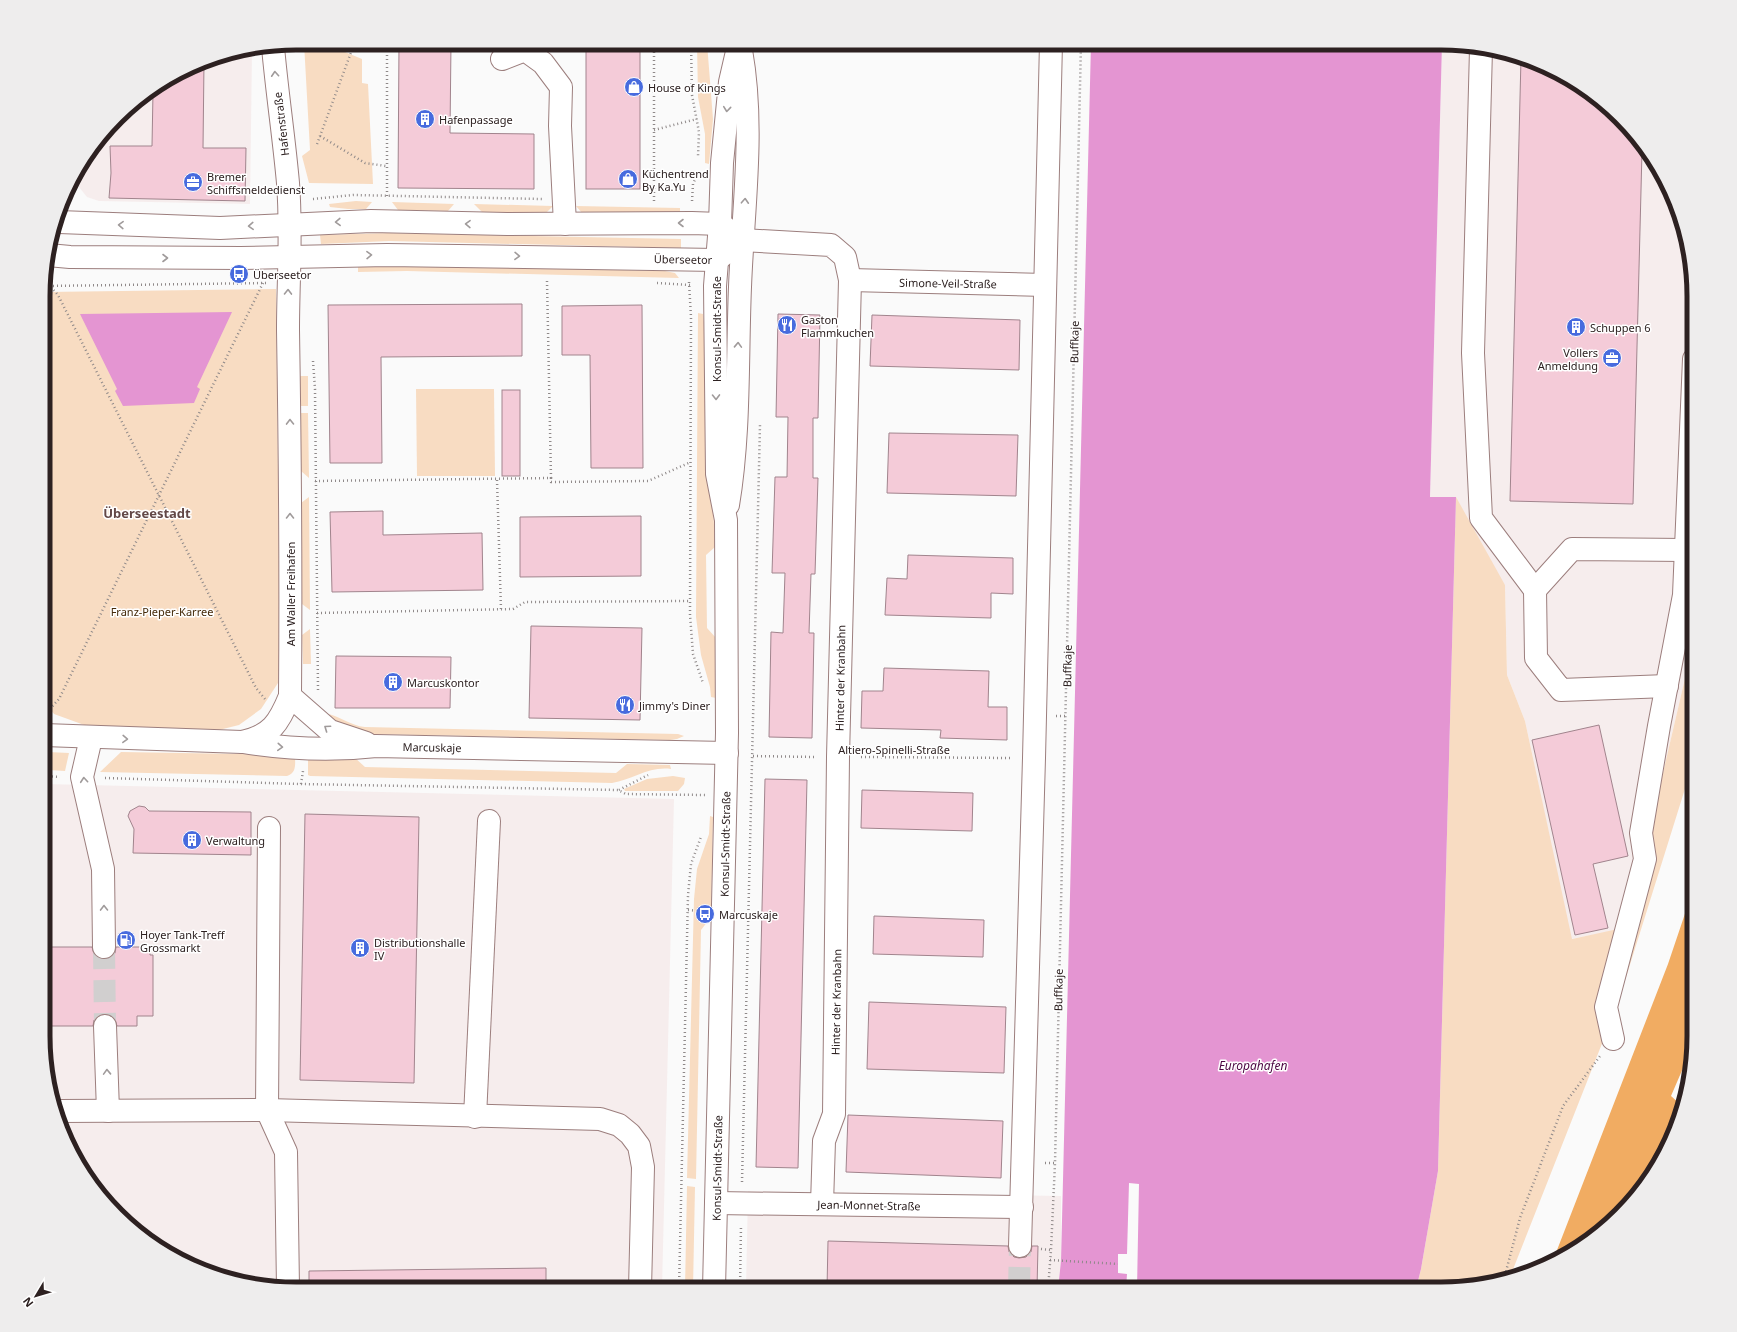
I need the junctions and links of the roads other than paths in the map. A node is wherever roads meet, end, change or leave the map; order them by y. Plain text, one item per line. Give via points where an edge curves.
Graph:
1 (738, 50) edge
2 (741, 50) edge
3 (1052, 50) edge
4 (273, 51) edge
5 (1481, 53) edge
6 (502, 59) dead end
7 (61, 222) edge
8 (290, 224) junction
9 (565, 224) junction
10 (720, 224) junction
11 (742, 240) junction
12 (53, 256) edge
13 (288, 257) junction
14 (717, 260) junction
15 (850, 280) junction
16 (1046, 285) junction
17 (726, 520) junction
18 (1687, 526) edge
19 (1686, 550) junction
20 (1535, 590) junction
21 (1667, 686) junction
22 (290, 696) junction
23 (50, 735) edge
24 (91, 738) junction
25 (242, 742) junction
26 (376, 746) junction
27 (727, 753) junction
28 (489, 821) dead end
29 (269, 828) dead end
30 (104, 947) tunnel mouth
31 (105, 1026) tunnel mouth
32 (1613, 1039) road end
33 (267, 1110) junction
34 (62, 1111) edge
35 (108, 1111) junction
36 (475, 1117) junction
37 (716, 1202) junction
38 (822, 1204) junction
39 (1022, 1207) junction
40 (1030, 1245) tunnel mouth
41 (288, 1281) edge
42 (640, 1282) edge
43 (714, 1282) edge

1 -> 10 street, Konsul-Smidt-Straße via 730,82 722,163
11 -> 2 street, Konsul-Smidt-Straße via 746,200 747,83
3 - 16 street
8 -> 4 street, Hafenstraße
5 - 20 street via 1473,353 1481,518
6 - 9 street via 525,50 543,63 561,87 560,126
8 -> 7 street via 220,228
9 -> 8 street
8 - 13 street, Am Waller Freihafen
10 -> 9 street
10 - 11 street
10 - 14 street, Konsul-Smidt-Straße
11 - 14 street, Überseetor
11 - 15 street, Hinter der Kranbahn via 832,246 845,257
17 -> 11 street, Konsul-Smidt-Straße via 734,468
12 -> 13 street, Überseetor
13 -> 14 street, Überseetor via 387,254
22 -> 13 street, Am Waller Freihafen
14 -> 17 street, Konsul-Smidt-Straße via 715,286 718,474
15 - 16 street, Simone-Veil-Straße
15 - 38 street, Hinter der Kranbahn via 838,757 834,1114 824,1141
16 - 39 street
17 - 27 street, Konsul-Smidt-Straße
18 - 19 street
19 - 20 street via 1572,549
19 - 21 street via 1684,595
20 - 21 street via 1536,658 1561,690
21 - 32 street via 1641,833 1645,859 1606,1007
22 - 25 street, Am Waller Freihafen via 281,718 270,730 257,739
26 -> 22 street, Marcuskaje via 330,731
23 - 24 street, Am Waller Freihafen
24 -> 25 street, Am Waller Freihafen
30 -> 24 street via 103,869 82,778
25 -> 26 street, Marcuskaje via 280,748 346,749
26 - 27 street, Marcuskaje
27 - 37 street, Konsul-Smidt-Straße
28 - 36 street
29 - 33 street
35 -> 31 street
33 - 35 street
33 - 36 street
33 - 41 street via 286,1152
34 - 35 street
36 - 42 street via 600,1119 619,1125 630,1134 639,1146 643,1167
37 - 38 street, Jean-Monnet-Straße
37 - 43 street, Konsul-Smidt-Straße
38 - 39 street, Jean-Monnet-Straße
39 - 40 street

